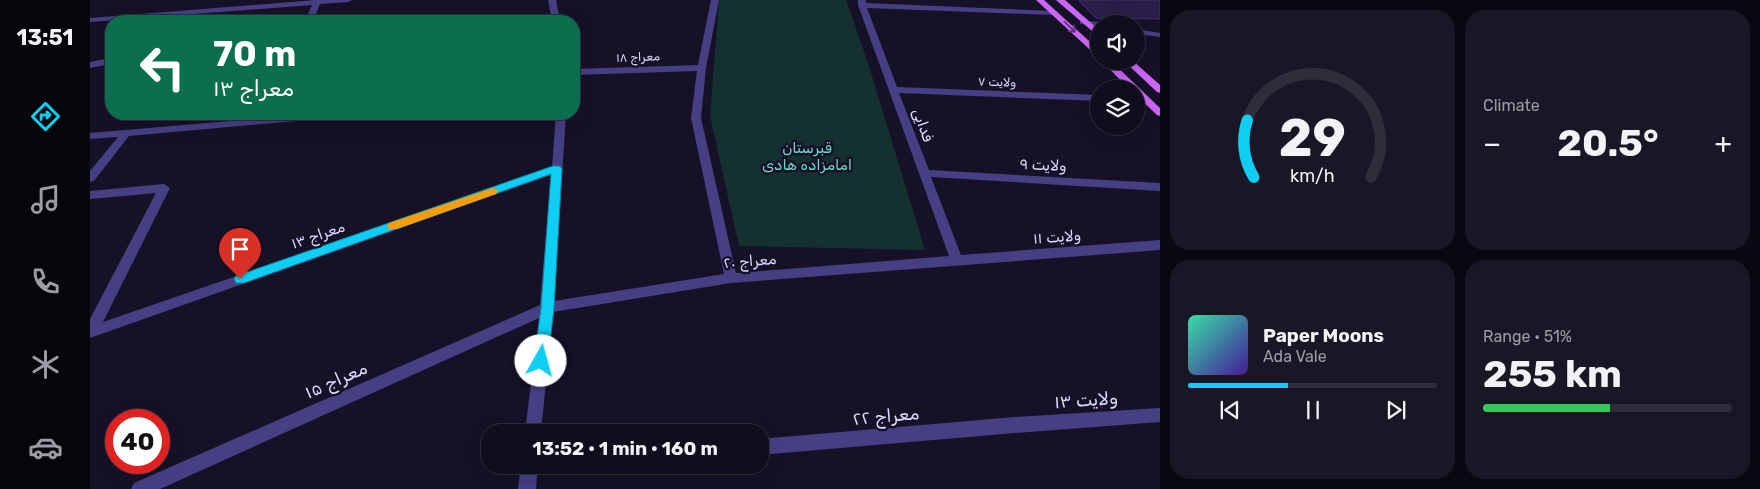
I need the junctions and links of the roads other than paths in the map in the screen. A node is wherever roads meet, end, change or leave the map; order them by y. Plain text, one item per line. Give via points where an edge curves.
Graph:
1 (348, 0) edge
2 (552, 0) edge
3 (715, 0) edge
4 (1040, 0) edge
5 (1060, 0) edge
6 (318, 2) junction
7 (862, 2) edge
8 (262, 4) edge
9 (1054, 12) junction
10 (144, 15) edge
11 (312, 15) edge
12 (555, 15) edge
13 (105, 19) edge
14 (90, 20) edge
15 (1083, 22) junction
16 (1090, 23) edge
17 (1090, 28) edge
18 (1145, 32) edge
19 (1160, 35) edge
20 (1090, 46) edge
21 (105, 62) edge
22 (90, 65) edge
23 (702, 68) junction
24 (1115, 70) edge
25 (1138, 70) edge
26 (580, 72) edge
27 (1125, 80) edge
28 (894, 90) junction
29 (1160, 90) edge
30 (1090, 98) edge
31 (1145, 102) edge
32 (1160, 113) edge
33 (241, 120) edge
34 (561, 120) edge
35 (126, 133) junction
36 (90, 136) edge
37 (557, 169) junction
38 (925, 173) junction
39 (90, 178) edge
40 (1160, 186) edge
41 (90, 195) edge
42 (1160, 245) edge
43 (957, 260) junction
44 (731, 278) junction
45 (547, 308) junction
46 (90, 331) edge
47 (1160, 415) edge
48 (534, 424) edge
49 (1015, 425) joint
50 (769, 446) edge
51 (528, 474) edge
52 (140, 489) edge
53 (527, 489) edge

1 - 6 street
2 - 12 street
3 - 23 street
4 - 9 main road
5 - 15 main road
6 - 8 street
6 - 11 street
7 - 9 street
7 - 28 street, فدایی
8 - 10 street
9 -> 20 main road
13 - 14 street
15 - 16 street
15 - 17 main road
18 - 19 street
21 - 22 street
23 - 26 street, معراج ۱۸
23 - 44 street via 696,118
24 - 27 main road
25 - 29 main road
28 - 30 street, ولایت ۷
28 - 38 street, فدایی
31 - 32 main road
33 - 35 street
34 - 37 street
35 - 36 street
35 - 39 street
37 - 45 street
37 - 46 street, معراج ۱۳
38 - 40 street, ولایت ۹
38 - 43 street, فدایی
41 - 46 street via 164,188
42 - 43 street, ولایت ۱۱
43 - 44 street, معراج ۲۰
44 - 45 street, معراج ۲۰
45 - 48 street
45 - 52 street, معراج ۱۵
47 - 49 street, ولایت ۱۳
49 - 50 street, معراج ۲۲
51 - 53 street

